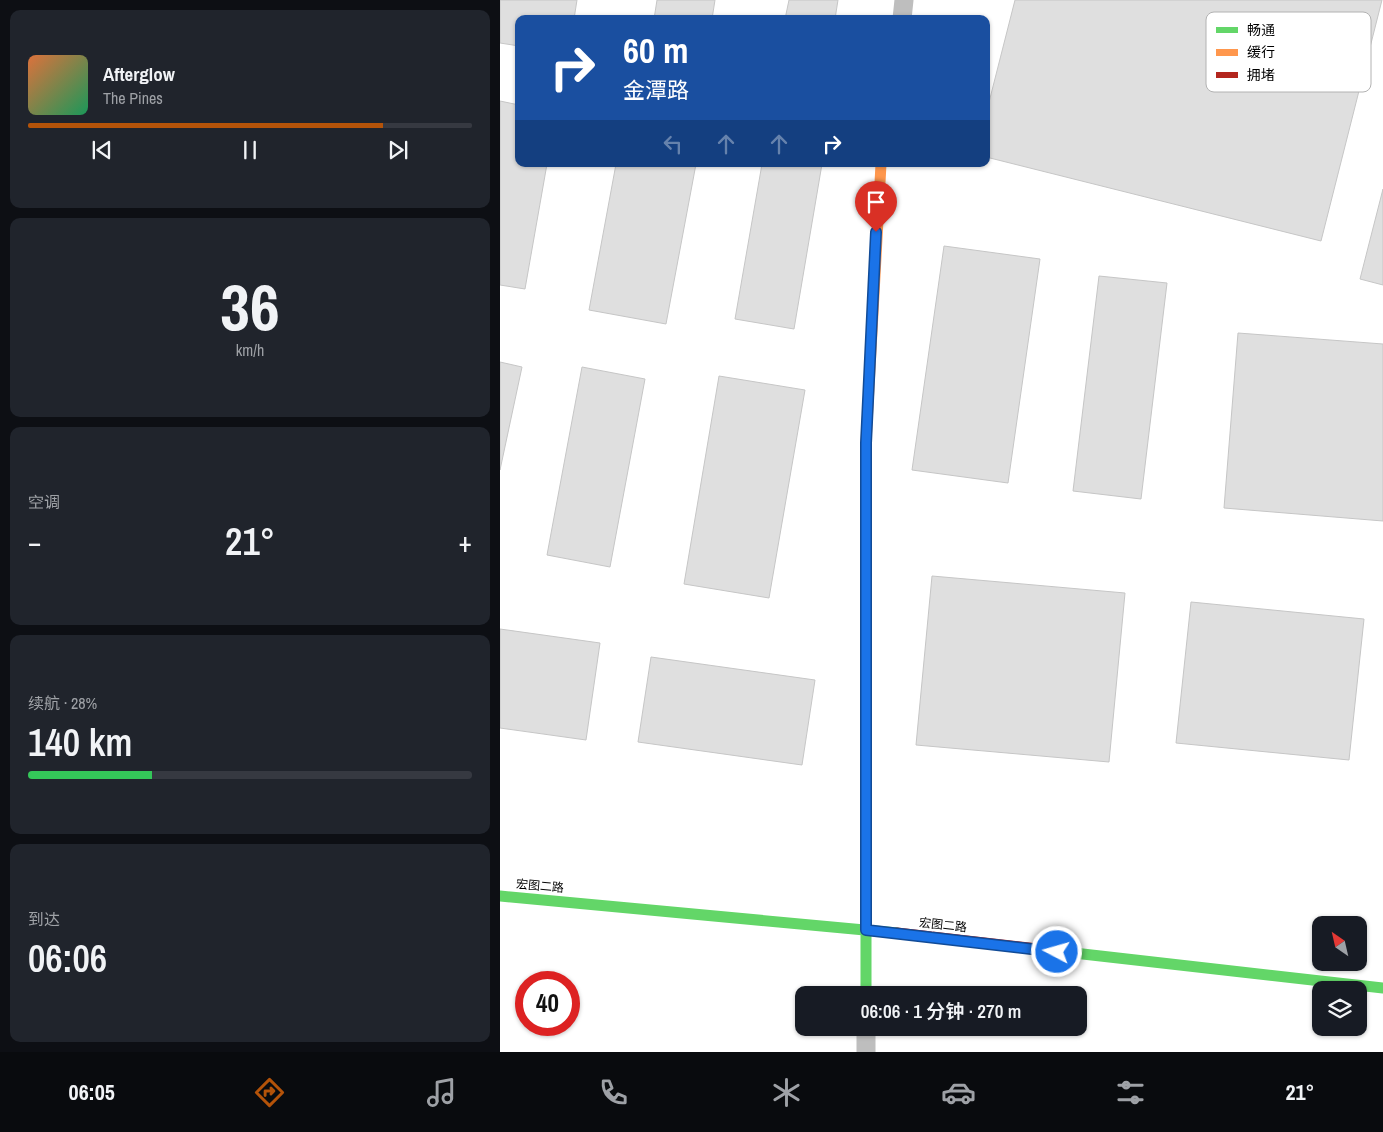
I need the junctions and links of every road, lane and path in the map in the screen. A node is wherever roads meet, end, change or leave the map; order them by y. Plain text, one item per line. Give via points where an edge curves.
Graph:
1 (904, 0) edge
2 (902, 15) edge
3 (881, 167) edge
4 (500, 896) edge
5 (866, 930) junction
6 (866, 986) edge
7 (1383, 988) edge
8 (866, 1036) edge
9 (866, 1052) edge

1 - 2 street
3 - 5 street via 866,443
4 - 5 street, 宏图二路
5 - 6 street
5 - 7 street, 宏图二路
8 - 9 street

